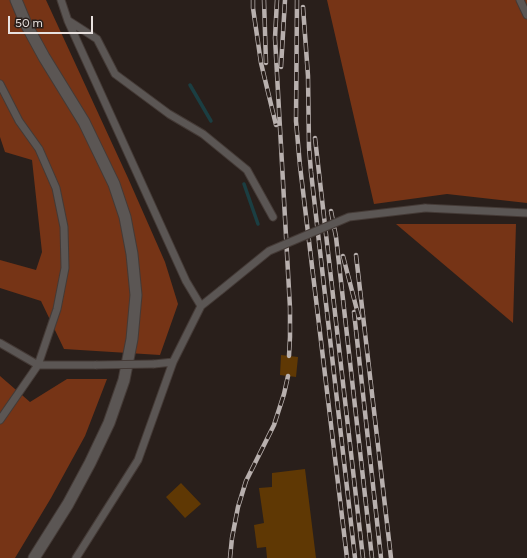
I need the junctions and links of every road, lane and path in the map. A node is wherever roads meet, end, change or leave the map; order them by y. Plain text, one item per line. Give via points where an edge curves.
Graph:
1 (16, 0) edge
2 (61, 0) edge
3 (520, 0) edge
4 (527, 15) edge
5 (68, 21) junction
6 (0, 84) edge
7 (527, 213) edge
8 (273, 218) dead end
9 (201, 306) junction
10 (0, 343) edge
11 (173, 362) junction
12 (38, 365) junction
13 (0, 420) edge
14 (34, 558) edge
15 (76, 558) edge

1 - 14 street via 44,57 84,122 114,184 125,216 136,295 132,339 124,380 109,423 68,504
2 - 5 lane
3 - 4 lane
5 - 8 lane via 97,39 115,74 169,114 203,134 247,170
5 - 9 lane via 186,281
6 - 12 lane via 19,121 39,149 56,188 64,227 65,268 57,309
7 - 9 lane, bridge via 425,208 349,217 269,251
9 - 11 lane
10 - 12 lane
11 - 12 lane, bridge
11 - 15 lane via 138,460
12 - 13 lane

